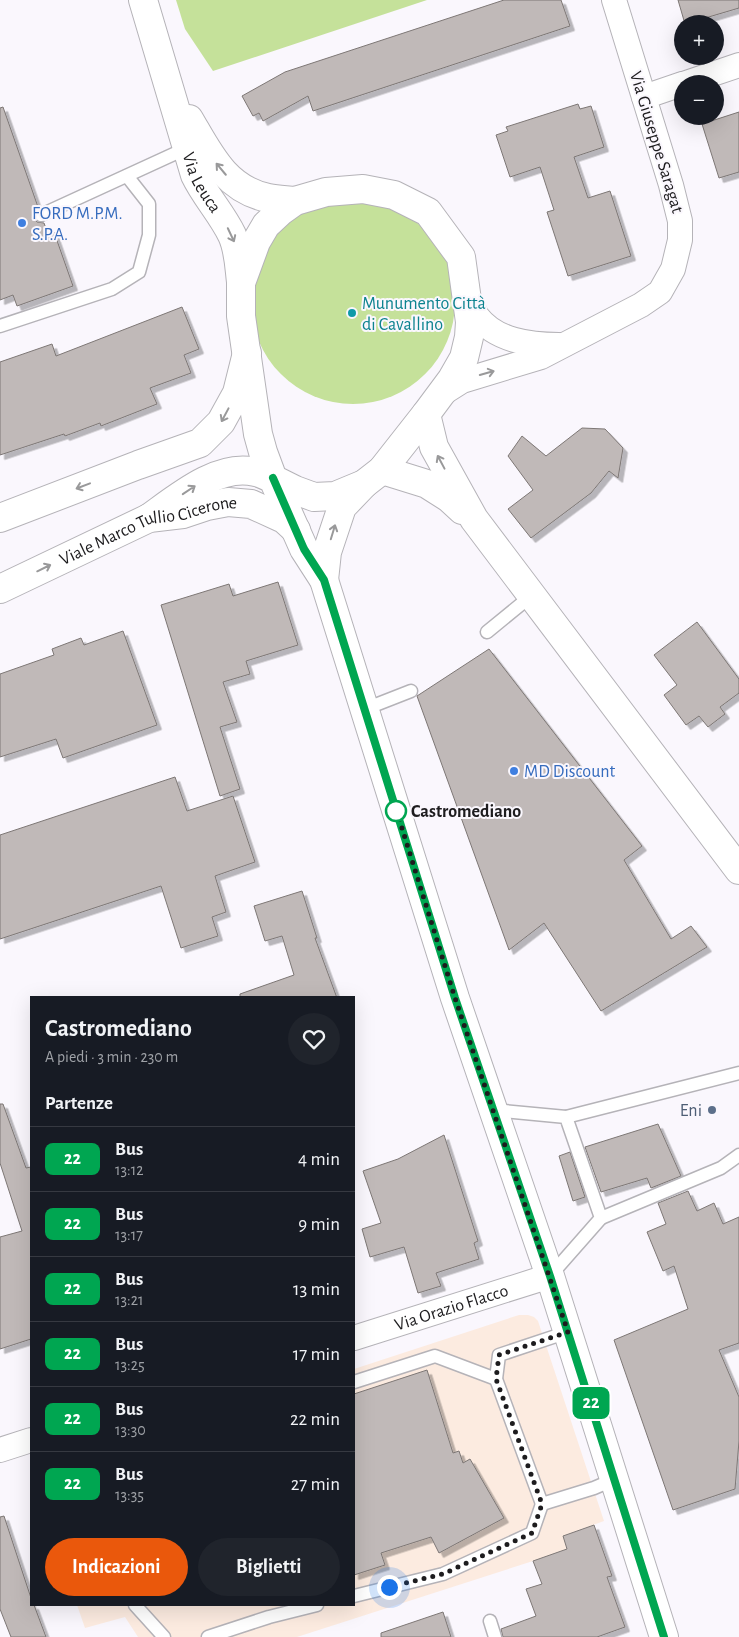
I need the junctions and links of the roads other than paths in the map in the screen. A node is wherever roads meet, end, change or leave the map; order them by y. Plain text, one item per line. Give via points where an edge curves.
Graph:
1 (143, 0) edge
2 (614, 0) edge
3 (739, 65) edge
4 (710, 75) edge
5 (166, 78) junction
6 (674, 87) edge
7 (644, 97) junction
8 (187, 148) junction
9 (127, 176) junction
10 (295, 201) junction
11 (41, 215) dead end
12 (241, 283) junction
13 (466, 293) junction
14 (0, 326) edge
15 (563, 345) junction
16 (247, 353) junction
17 (443, 393) junction
18 (426, 414) junction
19 (373, 477) junction
20 (273, 478) junction
21 (0, 518) edge
22 (149, 518) junction
23 (474, 520) junction
24 (296, 530) junction
25 (324, 580) junction
26 (0, 589) edge
27 (531, 596) junction
28 (487, 632) dead end
29 (411, 691) dead end
30 (365, 709) junction
31 (739, 870) edge
32 (739, 1073) edge
33 (493, 1110) junction
34 (566, 1117) junction
35 (739, 1155) edge
36 (601, 1218) junction
37 (550, 1276) junction
38 (568, 1332) junction
39 (355, 1338) edge
40 (496, 1379) junction
41 (355, 1382) edge
42 (30, 1440) edge
43 (0, 1450) edge
44 (615, 1479) junction
45 (542, 1504) junction
46 (355, 1596) edge
47 (136, 1606) edge
48 (313, 1606) edge
49 (490, 1621) dead end
50 (164, 1637) edge
51 (208, 1637) edge
52 (495, 1637) edge
53 (664, 1637) edge

1 - 5 street, Via Leuca
2 - 7 street, Via Giuseppe Saragat
3 - 4 street
5 - 8 street, Via Leuca
10 -> 5 street, Via Leuca via 268,198 232,182 208,151
6 - 7 street
7 - 15 street, Via Giuseppe Saragat via 680,221 680,240 673,269 660,292
8 - 9 lane
8 -> 12 street, Via Leuca via 203,192 232,236
9 - 11 lane
9 - 14 lane via 149,204 149,235 139,272 112,289
10 - 12 street via 266,225
10 - 13 street via 326,192 363,189 394,194 428,212 461,256
12 - 16 street via 241,316
13 - 15 street via 477,315 492,330 505,337 540,345
13 - 17 street via 469,337 464,358
17 -> 15 street, Via Giuseppe Saragat via 462,381 541,357
16 - 20 street via 258,434
16 -> 21 street via 236,393 225,415 200,443
17 - 18 street
18 - 19 street
23 -> 18 street via 434,447
19 - 20 street via 335,496 314,497
19 - 23 street via 427,484
25 -> 19 street via 327,552 342,507
22 -> 20 street via 206,480 231,472 253,471
20 - 24 street
22 - 24 street, Viale Marco Tullio Cicerone via 183,514 228,502 251,504 284,520
26 -> 22 street, Viale Marco Tullio Cicerone
23 - 27 street
24 - 25 street
25 - 30 street
27 - 28 lane
27 - 31 street
29 - 30 lane
30 - 33 street
32 - 34 lane
33 - 34 lane
33 - 37 street
34 - 36 lane
35 - 36 lane via 721,1168
36 - 37 lane
37 - 38 street
37 - 39 street, Via Orazio Flacco
38 - 40 lane via 499,1355
38 - 44 street
40 - 41 lane via 435,1356
40 - 45 lane
42 - 43 street
44 - 45 lane
44 - 53 street
45 - 46 lane via 532,1533 443,1574
47 - 50 lane
48 - 51 lane
49 - 52 lane

